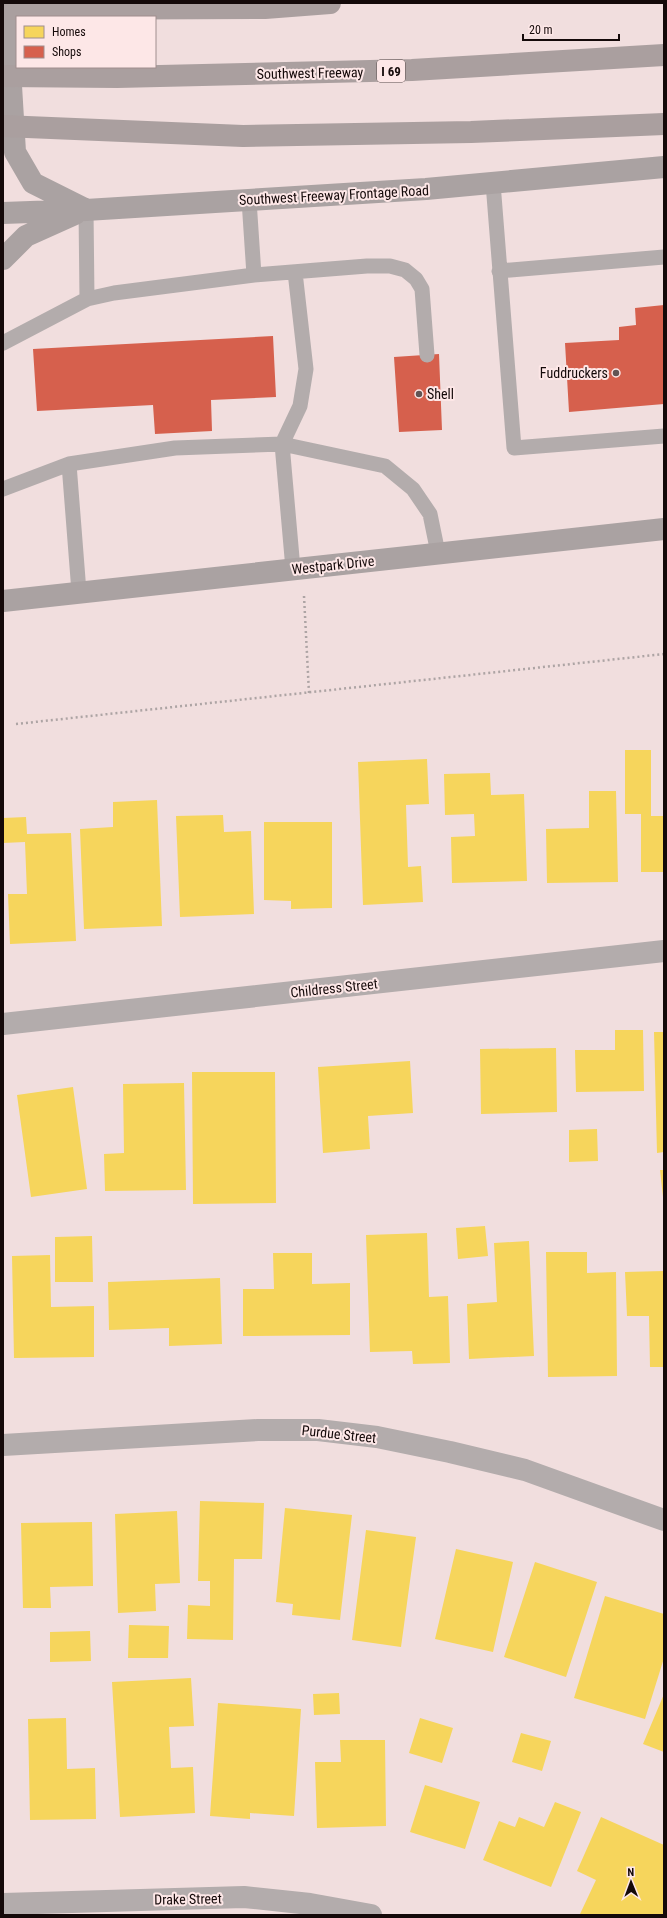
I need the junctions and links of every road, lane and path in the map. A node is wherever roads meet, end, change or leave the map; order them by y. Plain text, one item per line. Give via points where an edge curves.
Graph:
1 (6, 3) edge
2 (330, 3) edge
3 (3, 9) edge
4 (664, 55) edge
5 (3, 76) edge
6 (664, 124) edge
7 (3, 126) edge
8 (664, 167) edge
9 (493, 183) junction
10 (249, 200) junction
11 (86, 210) junction
12 (3, 213) edge
13 (664, 257) edge
14 (3, 259) edge
15 (295, 272) junction
16 (499, 272) junction
17 (254, 275) junction
18 (87, 299) junction
19 (3, 343) edge
20 (427, 355) dead end
21 (664, 436) edge
22 (282, 444) junction
23 (69, 464) junction
24 (3, 489) edge
25 (664, 529) edge
26 (438, 553) junction
27 (298, 569) junction
28 (79, 592) junction
29 (3, 601) edge
30 (664, 654) edge
31 (309, 693) junction
32 (16, 724) dead end
33 (664, 951) edge
34 (3, 1024) edge
35 (3, 1445) edge
36 (664, 1520) edge
37 (3, 1904) edge
38 (371, 1915) edge

1 - 11 main road via 15,152 33,183
2 - 3 highway via 265,8
4 - 5 highway, Southwest Freeway / I 69 via 412,70 117,77
6 - 7 highway via 471,132 243,136
8 - 9 main road, Southwest Freeway Frontage Road
9 - 10 main road, Southwest Freeway Frontage Road
9 - 16 lane
10 - 11 main road, Southwest Freeway Frontage Road
10 - 17 lane
11 - 12 main road, Southwest Freeway Frontage Road
11 - 14 main road via 26,236
11 - 18 lane
13 - 16 lane
15 - 17 lane
15 - 20 lane via 367,266 390,266 406,270 422,289
15 - 22 lane via 306,369 300,406
16 - 21 lane via 514,448
17 - 18 lane via 114,293
18 - 19 lane
22 - 23 lane via 175,448
22 - 26 lane via 385,466 414,489 430,514
22 - 27 lane
23 - 24 lane
23 - 28 lane
25 - 26 main road, Westpark Drive
26 - 27 main road, Westpark Drive
27 - 28 main road, Westpark Drive
27 - 31 path
28 - 29 main road, Westpark Drive
30 - 31 path
31 - 32 path
33 - 34 street, Childress Street
35 - 36 street, Purdue Street via 258,1430 318,1430 377,1437 525,1470
37 - 38 street, Drake Street via 244,1898 310,1904

